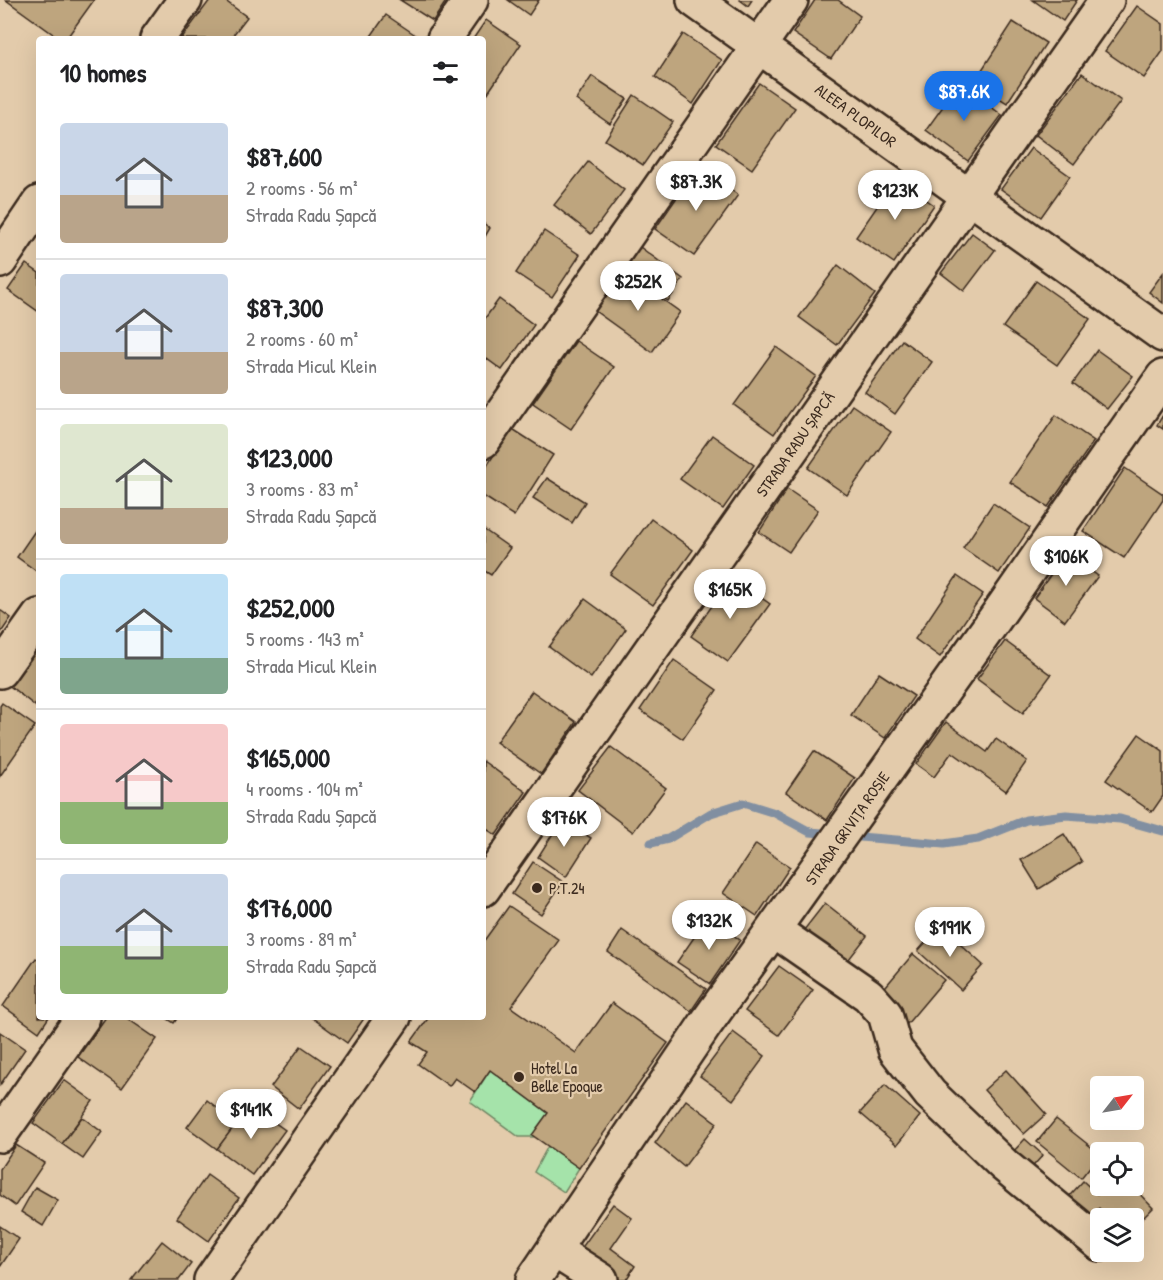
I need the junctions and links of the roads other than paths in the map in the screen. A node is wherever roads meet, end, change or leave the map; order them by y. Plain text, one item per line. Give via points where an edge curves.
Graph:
1 (185, 0) edge
2 (471, 0) edge
3 (694, 0) edge
4 (791, 0) edge
5 (1107, 0) edge
6 (159, 36) edge
7 (446, 36) edge
8 (759, 45) junction
9 (969, 196) junction
10 (36, 207) edge
11 (0, 261) edge
12 (1163, 335) edge
13 (1163, 377) edge
14 (486, 437) edge
15 (36, 620) edge
16 (0, 671) edge
17 (486, 885) edge
18 (774, 930) junction
19 (81, 1020) edge
20 (392, 1020) edge
21 (0, 1135) edge
22 (1090, 1236) edge
23 (554, 1250) junction
24 (211, 1280) edge
25 (534, 1280) edge
26 (601, 1280) edge

1 - 6 street
2 - 7 street
3 - 8 street, ALEEA PLOPILOR
4 - 8 street
5 - 9 street, STRADA RADU ȘAPCĂ
8 - 9 street, ALEEA PLOPILOR
8 - 14 street
9 - 12 street, ALEEA PLOPILOR
9 - 17 street, STRADA RADU ȘAPCĂ
10 - 11 street
13 - 18 street, STRADA GRIVIȚA ROȘIE
15 - 16 street
18 - 22 street via 868,995 885,1014 895,1049 930,1094 1004,1165
18 - 23 street, STRADA GRIVIȚA ROȘIE via 705,1025
19 - 21 street
20 - 24 street
23 - 25 street, STRADA GRIVIȚA ROȘIE
23 - 26 street

